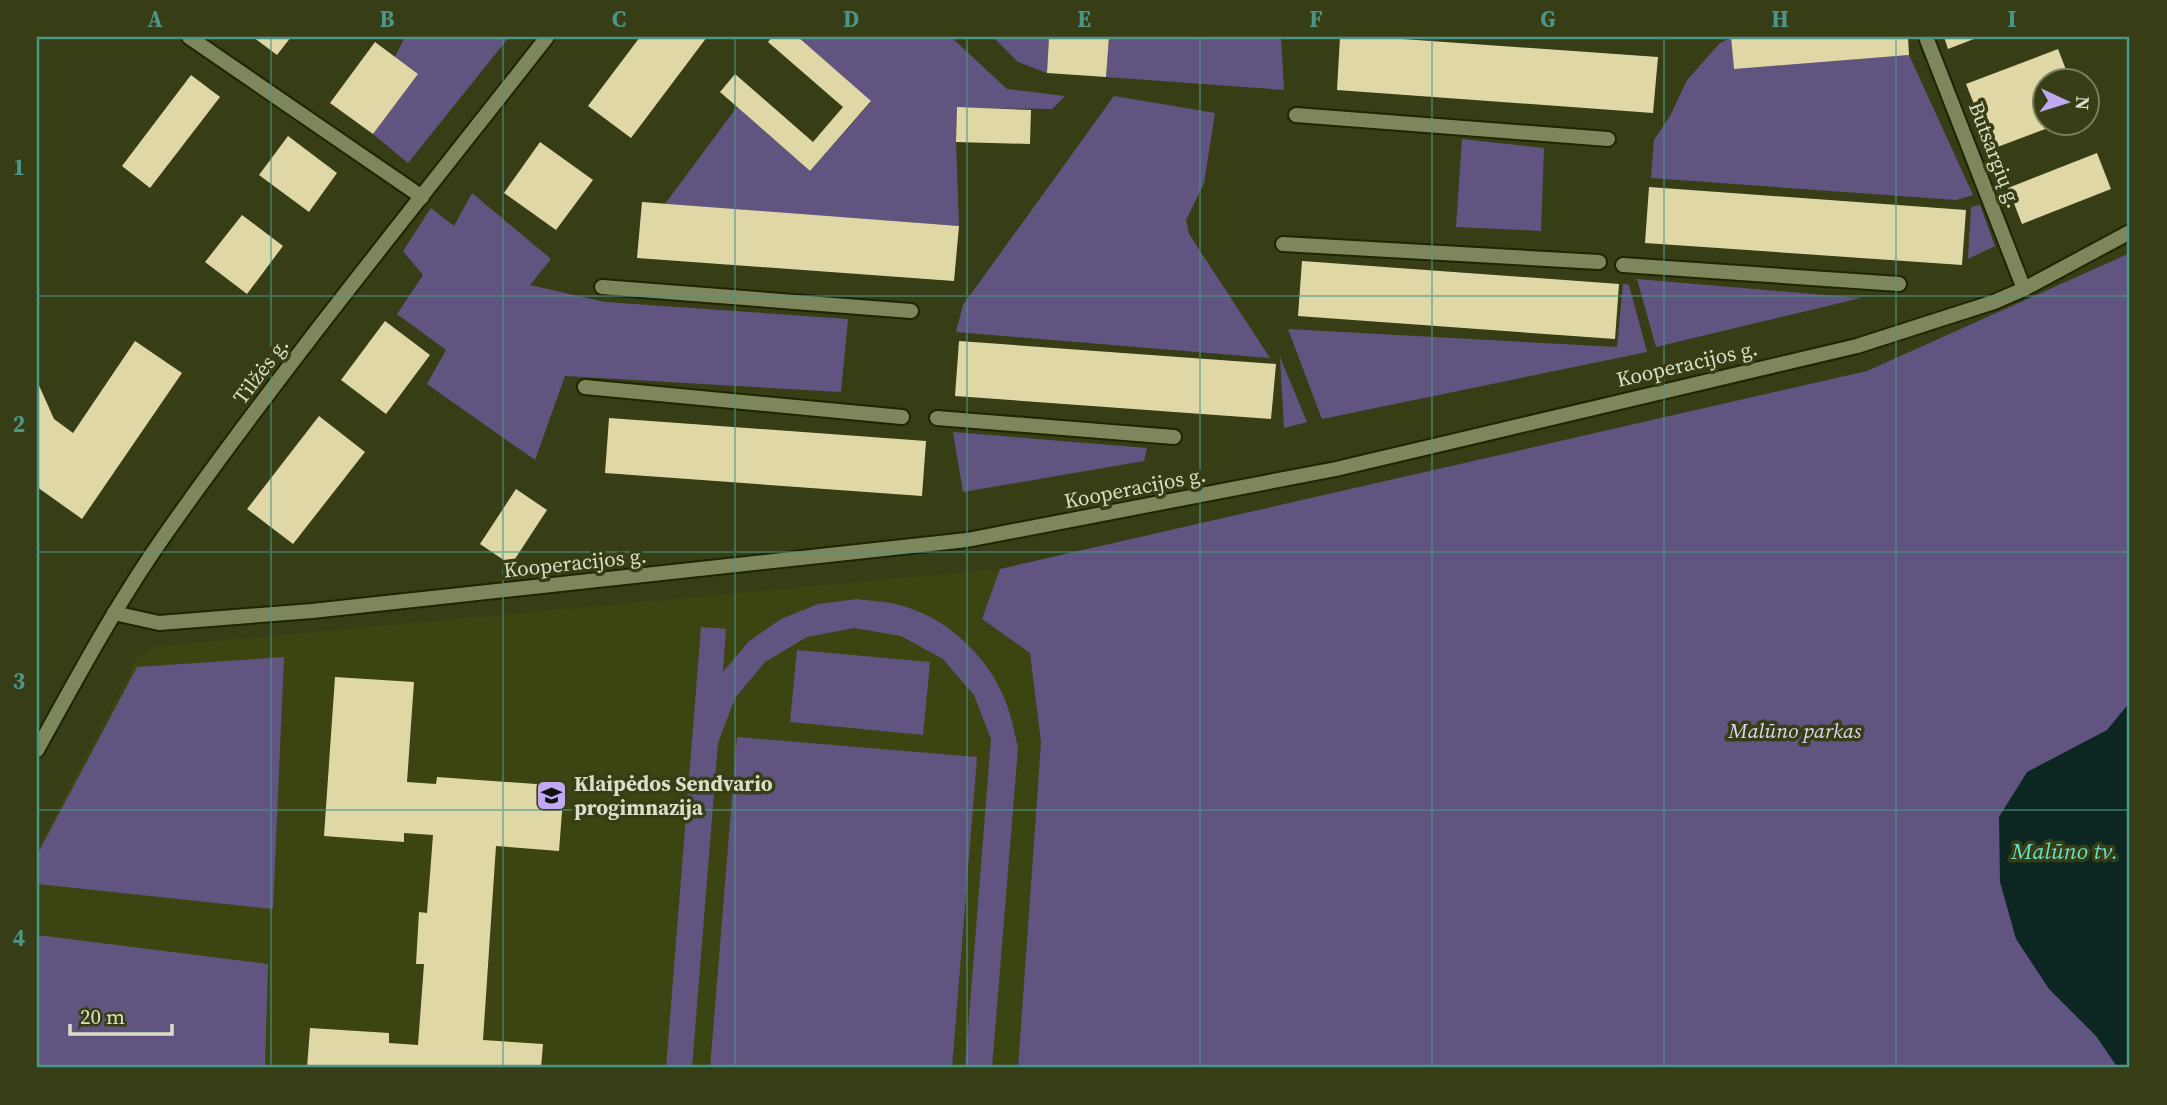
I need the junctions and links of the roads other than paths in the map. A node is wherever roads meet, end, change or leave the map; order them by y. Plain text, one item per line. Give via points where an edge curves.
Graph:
1 (189, 37) edge
2 (547, 37) edge
3 (1926, 37) edge
4 (1296, 115) dead end
5 (1608, 139) dead end
6 (422, 197) junction
7 (2130, 232) edge
8 (1283, 244) dead end
9 (1599, 262) dead end
10 (1623, 265) dead end
11 (1899, 284) dead end
12 (602, 287) dead end
13 (2024, 289) junction
14 (911, 311) dead end
15 (585, 387) dead end
16 (902, 417) dead end
17 (937, 418) dead end
18 (1174, 437) dead end
19 (114, 613) junction
20 (37, 750) edge

1 - 6 street
2 - 6 street, Tilžės g.
3 - 13 street, Butsargių g.
4 - 5 street
6 - 19 street, Tilžės g. via 166,533
7 - 13 street, Kooperacijos g.
8 - 9 street
10 - 11 street
12 - 14 street
13 - 19 street, Kooperacijos g. via 1857,346 1350,466 967,540 312,611 159,623
15 - 16 street
17 - 18 street
19 - 20 street, Tilžės g.

